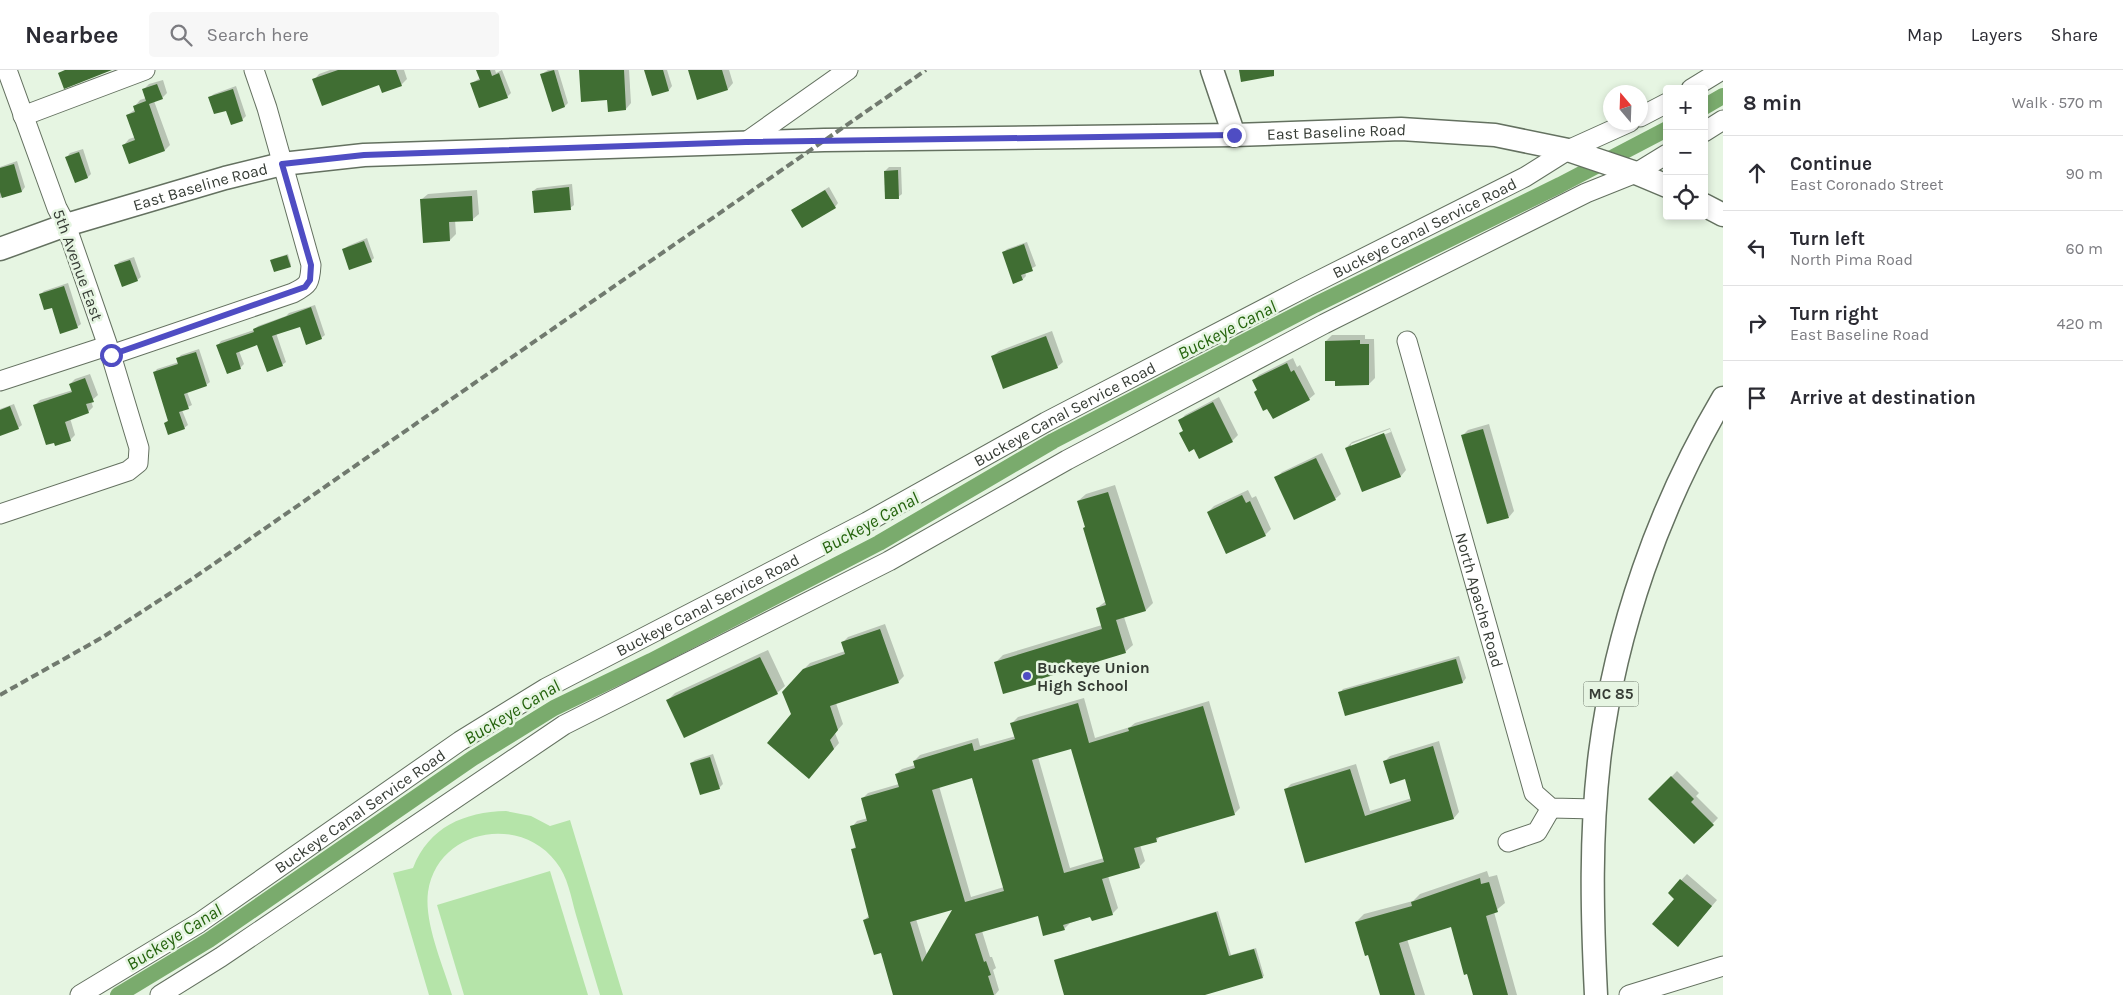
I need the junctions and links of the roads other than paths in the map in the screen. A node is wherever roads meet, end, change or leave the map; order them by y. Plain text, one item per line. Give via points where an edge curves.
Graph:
1 (8, 70) edge
2 (145, 70) edge
3 (254, 70) edge
4 (848, 70) edge
5 (1212, 70) edge
6 (1722, 70) edge
7 (1698, 85) edge
8 (1663, 105) edge
9 (1648, 113) edge
10 (23, 116) junction
11 (1614, 130) edge
12 (1234, 135) junction
13 (746, 142) junction
14 (1571, 151) junction
15 (1663, 156) edge
16 (282, 164) junction
17 (1632, 171) junction
18 (1663, 184) edge
19 (1708, 207) edge
20 (1723, 215) edge
21 (66, 226) junction
22 (0, 249) edge
23 (1406, 341) dead end
24 (109, 350) junction
25 (0, 381) edge
26 (1720, 408) edge
27 (0, 514) edge
28 (1551, 808) junction
29 (1596, 809) junction
30 (1508, 842) dead end
31 (1723, 966) edge
32 (80, 995) edge
33 (160, 995) edge
34 (1596, 995) edge
35 (1629, 995) edge

1 - 10 street, 5th Avenue East
2 - 10 street
3 - 16 street
4 - 13 street
5 - 12 main road
6 - 7 street
8 - 9 street
10 - 21 street, 5th Avenue East
11 - 14 street, Buckeye Canal Service Road
12 - 13 main road, East Baseline Road
12 - 14 main road, East Baseline Road via 1401,129 1495,136
13 - 16 main road, East Baseline Road via 364,155
14 - 17 main road, East Baseline Road
14 - 32 street, Buckeye Canal Service Road via 1063,413 867,522 546,688 460,741 199,922
15 - 17 street
16 - 21 main road, East Baseline Road via 202,184
16 - 24 street via 311,265 310,280 305,287
17 - 18 main road, East Baseline Road
17 - 33 street via 1324,324 1067,460 890,561 564,725 221,958
19 - 20 main road
21 - 22 main road, East Baseline Road
21 - 24 street, 5th Avenue East
23 - 28 street, North Apache Road via 1534,793
24 - 25 street
24 - 27 street, 5th Avenue East via 136,432 138,463 128,471
26 - 29 main road, MC 85 via 1672,496 1639,583 1617,662 1600,754
28 - 29 street
28 - 30 street via 1536,832
29 - 34 main road, MC 85
31 - 35 street

